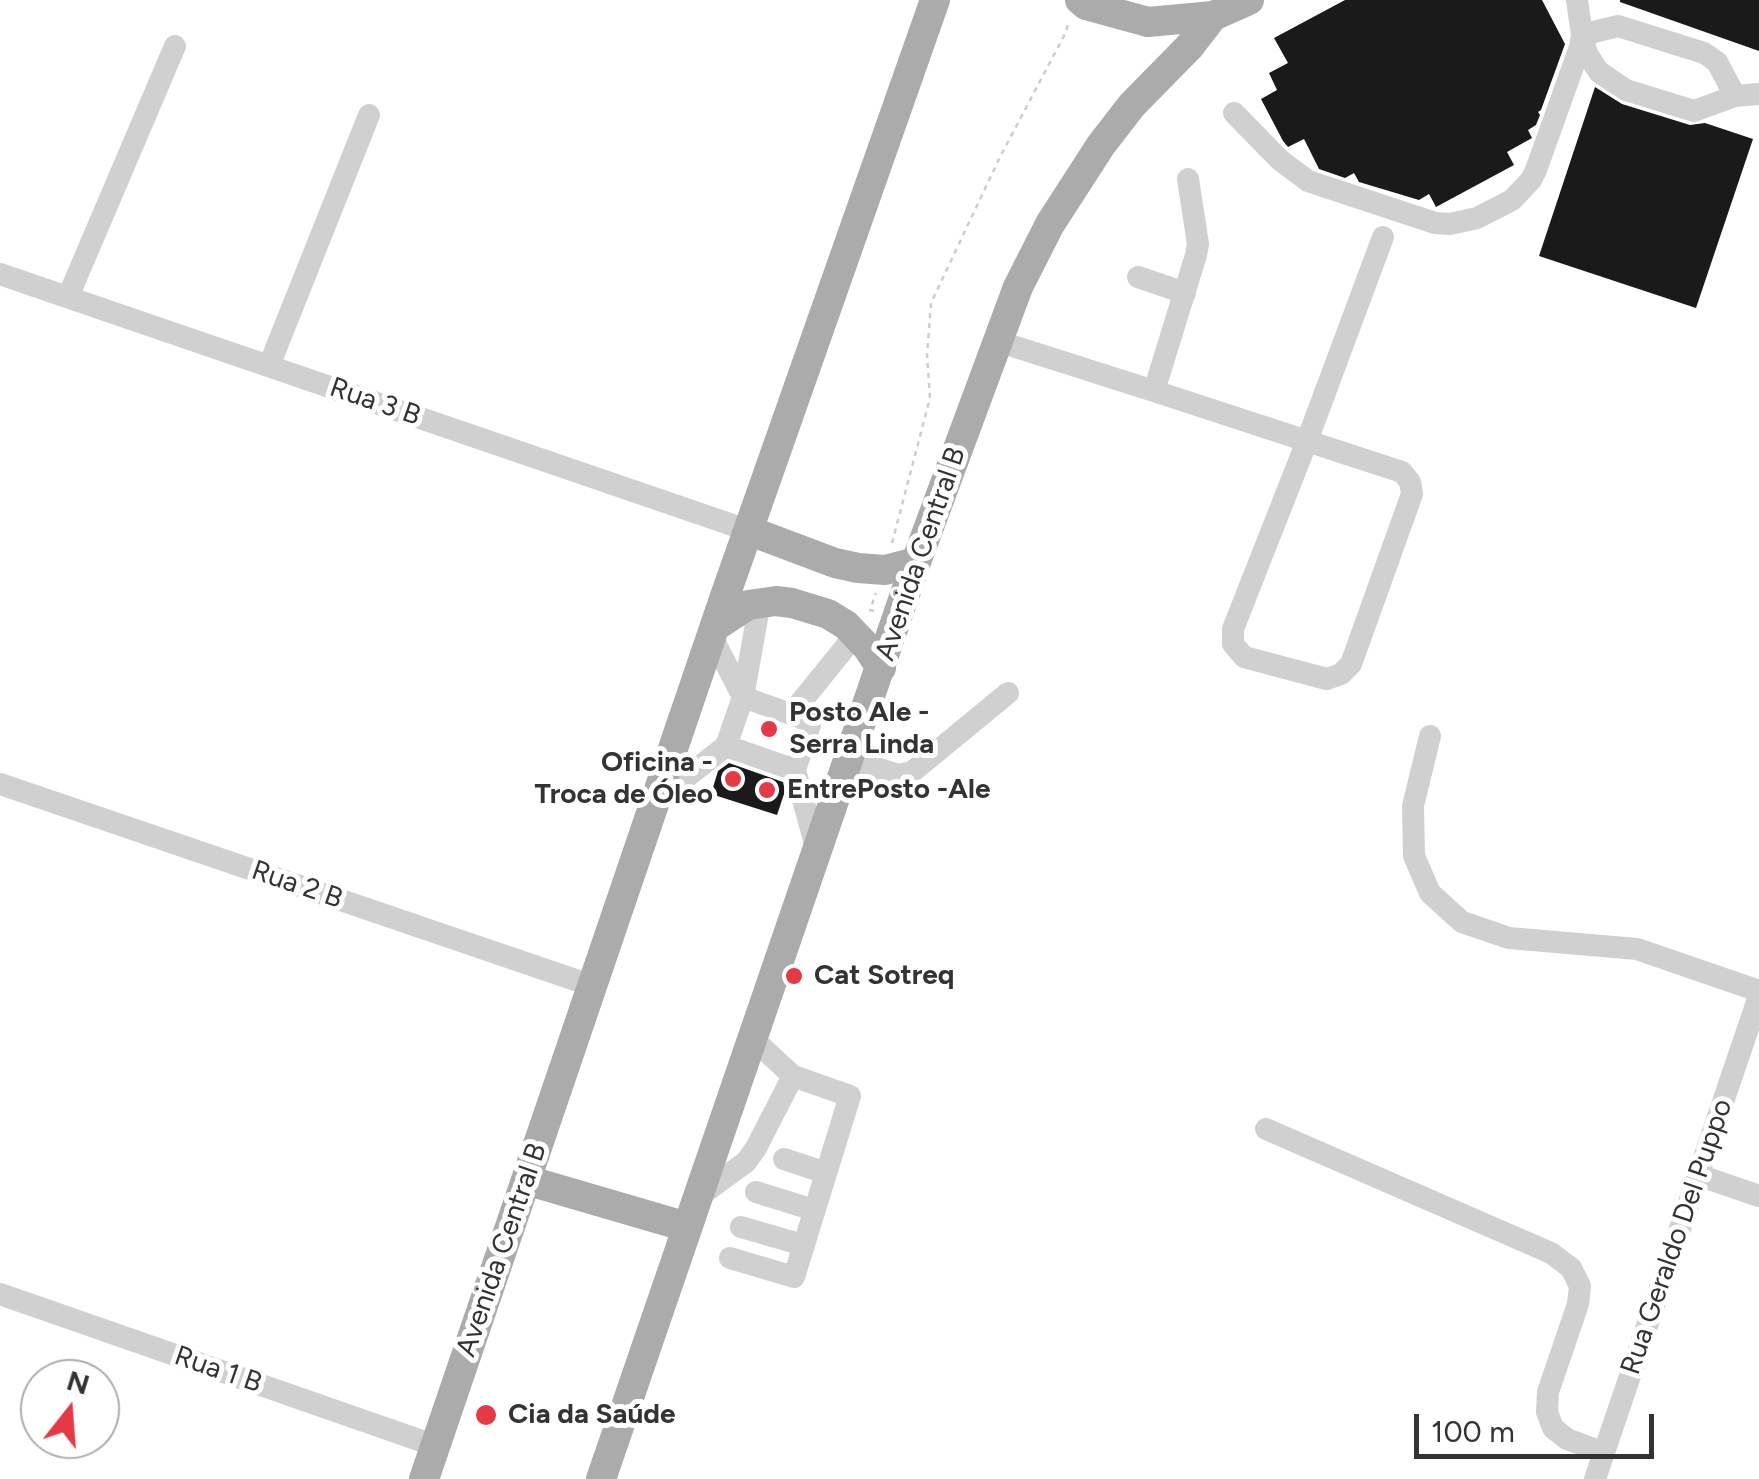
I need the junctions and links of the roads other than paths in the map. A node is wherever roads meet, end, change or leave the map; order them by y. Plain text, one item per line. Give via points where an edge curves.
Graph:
1 (934, 0) edge
2 (1080, 0) edge
3 (1248, 0) edge
4 (1577, 0) edge
5 (1213, 16) junction
6 (1582, 34) junction
7 (175, 46) dead end
8 (1759, 94) edge
9 (1735, 96) junction
10 (1234, 113) dead end
11 (369, 114) dead end
12 (1188, 179) dead end
13 (1383, 237) dead end
14 (0, 274) edge
15 (1138, 277) dead end
16 (1185, 292) junction
17 (68, 296) junction
18 (996, 341) junction
19 (269, 366) junction
20 (1154, 391) junction
21 (1307, 441) junction
22 (750, 531) junction
23 (916, 562) junction
24 (760, 602) junction
25 (714, 631) junction
26 (856, 634) junction
27 (881, 668) junction
28 (1008, 693) dead end
29 (742, 698) junction
30 (792, 713) junction
31 (1430, 736) dead end
32 (726, 746) junction
33 (849, 759) junction
34 (795, 770) junction
35 (0, 784) edge
36 (656, 800) junction
37 (817, 852) junction
38 (594, 986) junction
39 (1759, 993) edge
40 (752, 1038) junction
41 (793, 1076) junction
42 (1266, 1128) dead end
43 (784, 1159) dead end
44 (826, 1173) junction
45 (1698, 1174) junction
46 (526, 1180) junction
47 (756, 1192) dead end
48 (1759, 1196) edge
49 (698, 1197) junction
50 (814, 1210) junction
51 (688, 1227) junction
52 (740, 1227) dead end
53 (803, 1245) junction
54 (730, 1258) dead end
55 (0, 1294) edge
56 (436, 1446) junction
57 (1604, 1453) junction
58 (424, 1479) edge
59 (602, 1479) edge
60 (1595, 1479) edge

1 - 22 main road, Avenida Central B
2 - 5 main road, Avenida Central B via 1148,22
3 - 5 main road, Avenida Central B
4 - 6 street
5 - 18 main road, Avenida Central B via 1132,105 1082,173 1038,246
6 - 9 street via 1618,26 1704,53 1718,62
6 - 9 street via 1599,72 1626,90 1694,111
6 - 10 street via 1531,180 1512,200 1465,222 1435,223 1308,181
7 - 17 street
8 - 9 street
11 - 19 street
12 - 16 street via 1198,244
13 - 21 street
14 - 17 street, Rua 3 B
15 - 16 street
16 - 20 street
17 - 19 street, Rua 3 B
18 - 20 street
18 - 23 main road, Avenida Central B
19 - 22 street, Rua 3 B
20 - 21 street
21 - 21 street via 1402,472 1412,494 1352,664 1327,679 1244,656 1233,644
22 - 23 main road via 858,568
22 - 25 main road, Avenida Central B
23 - 27 main road, Avenida Central B
24 - 25 main road
24 - 26 main road via 828,614
24 - 29 street
25 - 29 street
25 - 36 main road, Avenida Central B
26 - 27 main road
26 - 30 street
27 - 33 main road, Avenida Central B
28 - 33 street via 912,772
29 - 30 street
29 - 32 street
30 - 34 street via 810,720
31 - 39 street via 1413,806 1414,856 1430,894 1462,922 1509,938 1637,950
32 - 34 street
32 - 36 street
33 - 37 main road, Avenida Central B
34 - 37 street
35 - 38 street, Rua 2 B
36 - 38 main road, Avenida Central B
37 - 40 main road, Avenida Central B
38 - 46 main road, Avenida Central B
39 - 45 street, Rua Geraldo Del Puppo
40 - 41 street
40 - 49 main road, Avenida Central B
41 - 44 street via 850,1096
41 - 49 street via 746,1162
42 - 57 street via 1551,1253 1571,1268 1580,1286 1578,1304 1548,1392 1548,1412 1553,1428 1567,1439
43 - 44 street
44 - 50 street
45 - 48 street
45 - 57 street, Rua Geraldo Del Puppo
46 - 51 main road
46 - 56 main road, Avenida Central B
47 - 50 street
49 - 51 main road, Avenida Central B
50 - 53 street
51 - 59 main road, Avenida Central B
52 - 53 street
53 - 54 street via 794,1277
55 - 56 street, Rua 1 B
56 - 58 main road, Avenida Central B
57 - 60 street, Rua Geraldo Del Puppo

